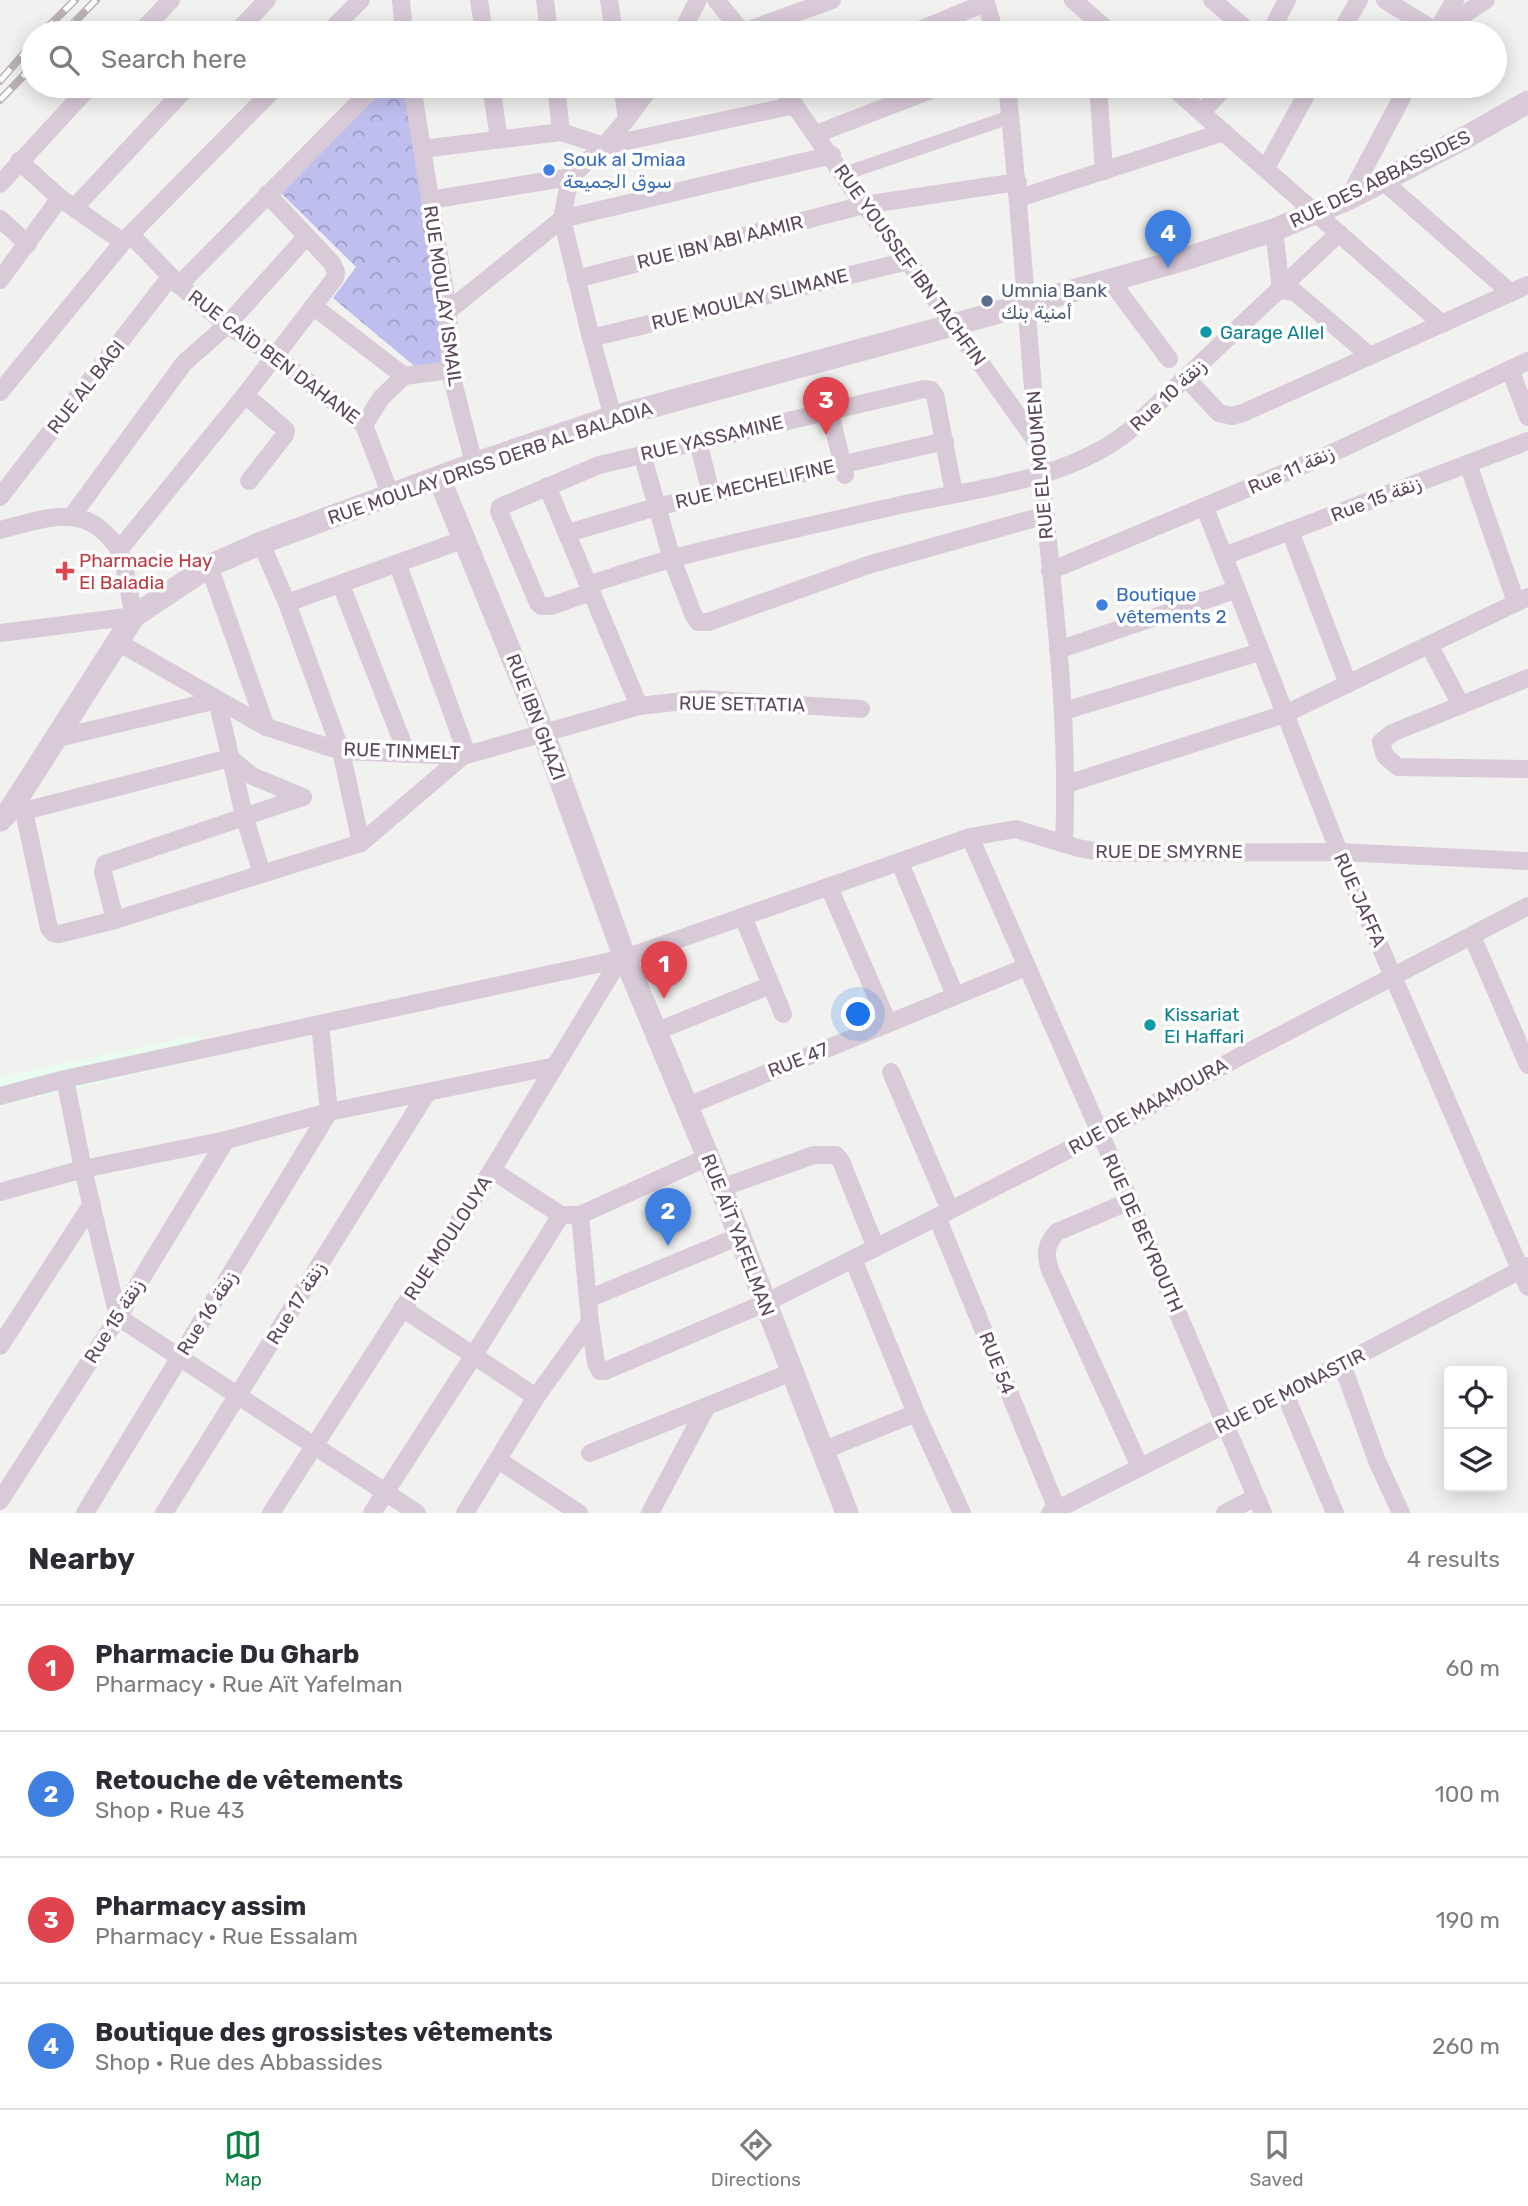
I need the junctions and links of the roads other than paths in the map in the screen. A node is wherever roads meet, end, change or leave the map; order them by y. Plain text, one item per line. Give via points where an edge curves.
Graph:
1 (171, 0) edge
2 (267, 0) edge
3 (361, 0) edge
4 (401, 0) edge
5 (479, 0) edge
6 (545, 0) edge
7 (610, 0) edge
8 (698, 0) edge
9 (716, 0) edge
10 (832, 0) edge
11 (1073, 0) edge
12 (1212, 0) edge
13 (1287, 0) edge
14 (1359, 0) edge
15 (1385, 0) edge
16 (1455, 0) edge
17 (1486, 0) edge
18 (985, 1) edge
19 (151, 21) edge
20 (247, 21) edge
21 (340, 21) edge
22 (403, 21) edge
23 (482, 21) edge
24 (548, 21) edge
25 (613, 21) edge
26 (687, 21) edge
27 (733, 21) edge
28 (775, 21) edge
29 (939, 21) edge
30 (991, 21) edge
31 (1091, 21) edge
32 (1237, 21) edge
33 (1276, 21) edge
34 (1347, 21) edge
35 (1417, 21) edge
36 (1443, 21) edge
37 (1454, 21) edge
38 (79, 98) edge
39 (175, 98) edge
40 (265, 98) edge
41 (363, 98) edge
42 (414, 98) edge
43 (493, 98) edge
44 (557, 98) edge
45 (624, 98) edge
46 (642, 98) edge
47 (791, 98) edge
48 (910, 98) edge
49 (1008, 98) edge
50 (1098, 98) edge
51 (1185, 98) edge
52 (1215, 98) edge
53 (1304, 98) edge
54 (1402, 98) edge
55 (1528, 102) edge
56 (795, 105) junction
57 (1202, 112) junction
58 (1010, 117) junction
59 (627, 119) junction
60 (561, 132) junction
61 (1224, 132) junction
62 (816, 134) junction
63 (499, 139) junction
64 (604, 146) junction
65 (422, 149) junction
66 (832, 155) junction
67 (19, 162) junction
68 (1266, 168) junction
69 (1104, 171) junction
70 (844, 174) junction
71 (569, 177) junction
72 (1382, 181) junction
73 (0, 184) edge
74 (1018, 190) junction
75 (267, 194) junction
76 (1348, 199) junction
77 (430, 200) junction
78 (67, 203) junction
79 (864, 205) junction
80 (1316, 213) junction
81 (0, 219) edge
82 (562, 219) junction
83 (1274, 230) junction
84 (1339, 233) junction
85 (306, 237) junction
86 (127, 239) junction
87 (27, 244) junction
88 (908, 261) junction
89 (576, 279) junction
90 (0, 280) edge
91 (1110, 280) junction
92 (175, 281) junction
93 (1528, 285) edge
94 (1280, 290) junction
95 (1511, 293) junction
96 (1025, 304) junction
97 (313, 306) junction
98 (448, 311) junction
99 (1442, 324) junction
100 (227, 325) junction
101 (953, 325) junction
102 (591, 338) junction
103 (273, 355) junction
104 (1370, 356) junction
105 (1169, 359) dead end
106 (1528, 361) edge
107 (1510, 369) junction
108 (450, 370) junction
109 (404, 376) junction
110 (1186, 378) junction
111 (0, 392) edge
112 (245, 395) junction
113 (830, 412) junction
114 (614, 417) junction
115 (1528, 417) edge
116 (364, 425) junction
117 (698, 441) junction
118 (945, 441) junction
119 (1528, 441) edge
120 (1038, 444) junction
121 (642, 454) junction
122 (474, 464) junction
123 (1468, 464) junction
124 (843, 469) junction
125 (1041, 476) junction
126 (439, 478) junction
127 (249, 481) dead end
128 (547, 486) junction
129 (954, 493) junction
130 (711, 494) junction
131 (391, 496) junction
132 (0, 497) edge
133 (656, 507) junction
134 (499, 508) joint
135 (1205, 508) junction
136 (1046, 515) junction
137 (72, 516) junction
138 (0, 530) edge
139 (1290, 531) junction
140 (568, 533) junction
141 (465, 539) junction
142 (261, 543) junction
143 (120, 550) junction
144 (1224, 556) junction
145 (672, 559) junction
146 (398, 565) junction
147 (209, 566) junction
148 (1050, 571) junction
149 (341, 586) junction
150 (589, 589) junction
151 (1235, 590) junction
152 (1522, 600) edge
153 (287, 603) junction
154 (134, 616) junction
155 (0, 633) edge
156 (116, 641) junction
157 (1429, 645) junction
158 (1058, 650) junction
159 (1260, 652) junction
160 (1528, 678) edge
161 (1348, 684) junction
162 (218, 700) junction
163 (1461, 705) junction
164 (639, 706) junction
165 (861, 709) dead end
166 (1064, 711) junction
167 (1285, 714) junction
168 (266, 727) junction
169 (543, 732) junction
170 (54, 739) junction
171 (341, 751) junction
172 (407, 754) junction
173 (465, 755) junction
174 (230, 758) junction
175 (1528, 769) edge
176 (1067, 784) junction
177 (11, 814) edge
178 (244, 816) junction
179 (970, 838) junction
180 (361, 843) junction
181 (1064, 844) junction
182 (1339, 852) junction
183 (1528, 861) edge
184 (900, 863) junction
185 (262, 874) junction
186 (829, 887) junction
187 (1528, 906) edge
188 (743, 918) junction
189 (116, 919) junction
190 (1472, 936) junction
191 (622, 959) junction
192 (1026, 967) junction
193 (1394, 975) junction
194 (771, 985) junction
195 (955, 995) junction
196 (783, 1014) dead end
197 (888, 1023) junction
198 (320, 1024) junction
199 (655, 1032) junction
200 (1528, 1065) edge
201 (555, 1066) junction
202 (891, 1072) dead end
203 (65, 1079) junction
204 (427, 1093) junction
205 (0, 1096) edge
206 (687, 1106) junction
207 (329, 1112) junction
208 (1100, 1134) junction
209 (226, 1140) junction
210 (708, 1157) junction
211 (83, 1169) junction
212 (492, 1170) junction
213 (721, 1188) junction
214 (3, 1195) edge
215 (1130, 1201) junction
216 (92, 1205) junction
217 (943, 1214) junction
218 (561, 1215) junction
219 (580, 1215) junction
220 (740, 1236) junction
221 (876, 1248) junction
222 (853, 1259) junction
223 (1524, 1268) edge
224 (1528, 1287) edge
225 (588, 1299) junction
226 (765, 1303) junction
227 (402, 1308) junction
228 (118, 1317) junction
229 (590, 1322) junction
230 (0, 1346) edge
231 (474, 1355) junction
232 (180, 1357) junction
233 (1342, 1364) junction
234 (792, 1372) junction
235 (1285, 1394) junction
236 (238, 1397) junction
237 (536, 1397) junction
238 (708, 1406) junction
239 (916, 1413) junction
240 (1226, 1424) junction
241 (316, 1445) junction
242 (822, 1451) junction
243 (590, 1453) dead end
244 (498, 1460) junction
245 (1140, 1467) junction
246 (384, 1493) junction
247 (0, 1501) edge
248 (1259, 1505) edge
249 (839, 1511) edge
250 (1053, 1511) edge
251 (85, 1513) edge
252 (164, 1513) edge
253 (271, 1513) edge
254 (372, 1513) edge
255 (417, 1513) edge
256 (464, 1513) edge
257 (579, 1513) edge
258 (650, 1513) edge
259 (962, 1513) edge
260 (1225, 1513) edge
261 (1335, 1513) edge
262 (1401, 1513) edge

1 - 19 street
2 - 20 street
3 - 21 street
4 - 22 street
5 - 23 street
6 - 24 street
7 - 25 street
8 - 26 street
9 - 27 street
10 - 28 street
11 - 31 street
12 - 32 street
13 - 33 street
14 - 34 street
15 - 35 street
16 - 36 street
17 - 37 street
18 - 29 street
18 - 30 street
38 - 67 street
39 - 78 street
40 - 86 street
41 - 75 street, RUE AL BAGI
42 - 65 street, RUE MOULAY ISMAIL
43 - 63 street
44 - 60 street
45 - 59 street
46 - 59 street
47 - 56 street, RUE YOUSSEF IBN TACHFIN
48 - 62 street
49 - 58 street, RUE EL MOUMEN
50 - 69 street
51 - 57 street
52 - 57 street
53 - 68 street
54 - 76 street
55 - 72 street, RUE DES ABBASSIDES
56 - 62 street, RUE YOUSSEF IBN TACHFIN
56 - 64 street
57 - 61 street
58 - 70 street
58 - 74 street, RUE EL MOUMEN
59 - 64 street
60 - 63 street
60 - 64 street
61 - 68 street
61 - 69 street, RUE IBN ABI AAMIR
62 - 66 street, RUE YOUSSEF IBN TACHFIN
63 - 65 street
64 - 71 street
65 - 77 street, RUE MOULAY ISMAIL
66 - 70 street, RUE YOUSSEF IBN TACHFIN
66 - 82 street
67 - 73 street
67 - 78 street, RUE CAÏD BEN DAHANE
68 - 80 street
69 - 74 street, RUE IBN ABI AAMIR
70 - 79 street, RUE YOUSSEF IBN TACHFIN
71 - 77 street
71 - 82 street
72 - 76 street, RUE DES ABBASSIDES
72 - 95 street
74 - 79 street, RUE IBN ABI AAMIR
74 - 96 street, RUE EL MOUMEN
75 - 85 street
75 - 92 street, RUE AL BAGI
76 - 80 street, RUE DES ABBASSIDES
77 - 98 street, RUE MOULAY ISMAIL
78 - 86 street, RUE CAÏD BEN DAHANE
78 - 87 street
79 - 88 street, RUE YOUSSEF IBN TACHFIN
79 - 89 street, RUE IBN ABI AAMIR
80 - 83 street, RUE DES ABBASSIDES
80 - 84 street
81 - 87 street
82 - 89 street
82 - 98 street
83 - 91 street, RUE DES ABBASSIDES
83 - 94 street
84 - 94 street, Rue 10 زنقة
84 - 99 street
85 - 97 street via 337,272
85 - 100 street
86 - 92 street, RUE CAÏD BEN DAHANE
86 - 111 street
87 - 90 street
88 - 101 street, RUE YOUSSEF IBN TACHFIN
88 - 102 street, RUE MOULAY SLIMANE
89 - 102 street
91 - 96 street, RUE DES ABBASSIDES
91 - 105 street
92 - 100 street, RUE CAÏD BEN DAHANE
92 - 132 street, RUE AL BAGI
93 - 95 street
94 - 104 street via 1295,292
94 - 110 street, Rue 10 زنقة
95 - 99 street
96 - 101 street, RUE MOULAY DRISS DERB AL BALADIA
96 - 120 street, RUE EL MOUMEN
97 - 103 street
97 - 109 street
98 - 108 street, RUE MOULAY ISMAIL
99 - 104 street
100 - 103 street, RUE CAÏD BEN DAHANE
100 - 137 street via 184,363
101 - 114 street, RUE MOULAY DRISS DERB AL BALADIA
101 - 120 street, RUE YOUSSEF IBN TACHFIN
102 - 114 street
103 - 112 street
103 - 116 street, RUE CAÏD BEN DAHANE
104 - 110 street via 1232,415 1219,413
106 - 107 street, Rue 11 زنقة
107 - 115 street
107 - 135 street, Rue 11 زنقة
108 - 109 street
108 - 122 street, RUE MOULAY ISMAIL
109 - 116 street via 381,398
110 - 125 street, Rue 10 زنقة via 1121,438
112 - 127 street via 286,430
112 - 143 street
113 - 117 street, RUE YASSAMINE
113 - 118 street, RUE YASSAMINE via 931,390
113 - 124 street
114 - 122 street, RUE MOULAY DRISS DERB AL BALADIA
116 - 131 street, RUE CAÏD BEN DAHANE
117 - 121 street, RUE YASSAMINE
117 - 130 street
118 - 124 street, RUE MECHELIFINE
118 - 129 street
119 - 123 street, Rue 15 زنقة
120 - 125 street, RUE EL MOUMEN
121 - 128 street, RUE YASSAMINE
121 - 133 street
122 - 126 street, RUE MOULAY DRISS DERB AL BALADIA
123 - 139 street, Rue 15 زنقة
123 - 152 street
124 - 130 street, RUE MECHELIFINE
125 - 129 street, Rue 10 زنقة
125 - 136 street, RUE EL MOUMEN
126 - 131 street, RUE MOULAY DRISS DERB AL BALADIA
126 - 141 street, RUE IBN GHAZI
128 - 134 street, RUE YASSAMINE
128 - 140 street
129 - 145 street, Rue 10 زنقة
130 - 133 street, RUE MECHELIFINE
131 - 142 street, RUE MOULAY DRISS DERB AL BALADIA
133 - 140 street, RUE MECHELIFINE
133 - 145 street
134 - 150 street, Rue 10 زنقة via 541,606
135 - 144 street, RUE JAFFA
135 - 148 street, Rue 11 زنقة
136 - 145 street via 868,565 708,622 695,618
136 - 148 street, RUE EL MOUMEN
137 - 138 street
137 - 143 street via 99,527
139 - 144 street, Rue 15 زنقة
139 - 161 street
140 - 150 street
141 - 146 street
141 - 169 street, RUE IBN GHAZI
142 - 147 street, RUE MOULAY DRISS DERB AL BALADIA
142 - 153 street
143 - 154 street
144 - 151 street, RUE JAFFA
145 - 150 street, Rue 10 زنقة
146 - 149 street
146 - 173 street
147 - 154 street, RUE MOULAY DRISS DERB AL BALADIA
147 - 168 street
148 - 158 street, RUE EL MOUMEN
149 - 153 street
149 - 172 street
150 - 164 street
151 - 158 street
151 - 159 street, RUE JAFFA
152 - 157 street
153 - 171 street
154 - 155 street
154 - 156 street
156 - 162 street, RUE TINMELT
156 - 170 street
157 - 161 street
157 - 163 street
158 - 166 street, RUE EL MOUMEN
159 - 166 street
159 - 167 street, RUE JAFFA
160 - 163 street
161 - 167 street
162 - 168 street, RUE TINMELT
162 - 170 street
162 - 174 street
163 - 175 street via 1385,737 1381,742 1385,757 1398,767
164 - 165 street, RUE SETTATIA via 702,699
164 - 169 street, RUE SETTATIA
166 - 176 street, RUE EL MOUMEN
167 - 176 street
167 - 182 street, RUE JAFFA
168 - 171 street, RUE TINMELT
169 - 173 street, RUE TINMELT
169 - 191 street, RUE IBN GHAZI
170 - 177 street
171 - 172 street, RUE TINMELT
171 - 180 street
172 - 173 street, RUE TINMELT
173 - 180 street
174 - 177 street
174 - 178 street
174 - 178 street via 252,776 303,797
176 - 181 street, RUE EL MOUMEN
177 - 189 street via 52,933
178 - 185 street
178 - 189 street via 103,866
179 - 181 street, RUE DE SMYRNE via 1016,829
179 - 184 street, RUE DE SMYRNE
179 - 192 street, RUE DE BEYROUTH
180 - 185 street
181 - 182 street, RUE DE SMYRNE via 1106,853
182 - 183 street, RUE DE SMYRNE
182 - 193 street, RUE JAFFA
184 - 186 street, RUE DE SMYRNE
184 - 195 street
185 - 189 street
186 - 188 street, RUE DE SMYRNE
186 - 197 street
187 - 190 street, RUE DE MAAMOURA
188 - 191 street, RUE DE SMYRNE
188 - 194 street
190 - 193 street, RUE DE MAAMOURA
190 - 200 street
191 - 198 street, RUE DE SMYRNE
191 - 199 street, RUE AÏT YAFELMAN
191 - 201 street, RUE MOULOUYA
192 - 195 street, RUE 47
192 - 208 street, RUE DE BEYROUTH
193 - 208 street, RUE DE MAAMOURA
193 - 223 street, RUE JAFFA
194 - 196 street
194 - 199 street
195 - 197 street, RUE 47
197 - 206 street, RUE 47
198 - 203 street, RUE DE SMYRNE
198 - 207 street
199 - 206 street, RUE AÏT YAFELMAN
201 - 204 street
201 - 212 street, RUE MOULOUYA
202 - 217 street, RUE 54
203 - 205 street, RUE DE SMYRNE
203 - 211 street
204 - 207 street
204 - 236 street, Rue 17 زنقة
206 - 210 street, RUE AÏT YAFELMAN
207 - 209 street
207 - 232 street, Rue 16 زنقة
208 - 215 street, RUE DE BEYROUTH
208 - 217 street, RUE DE MAAMOURA
209 - 211 street
209 - 228 street, Rue 15 زنقة
210 - 213 street, RUE AÏT YAFELMAN
210 - 219 street
211 - 214 street
211 - 216 street
212 - 218 street
212 - 227 street, RUE MOULOUYA
213 - 220 street, RUE AÏT YAFELMAN
213 - 221 street via 814,1155 836,1155
215 - 240 street, RUE DE BEYROUTH
215 - 245 street via 1057,1232 1046,1251 1050,1270
216 - 228 street
216 - 230 street
217 - 221 street, RUE DE MAAMOURA
217 - 250 street, RUE 54
218 - 219 street
218 - 231 street
219 - 225 street
220 - 225 street
220 - 226 street, RUE AÏT YAFELMAN
221 - 222 street, RUE DE MAAMOURA
222 - 226 street, RUE DE MAAMOURA
222 - 239 street
223 - 224 street, RUE JAFFA
223 - 233 street, RUE DE MONASTIR
225 - 229 street
226 - 229 street, RUE DE MAAMOURA via 605,1371 596,1363
226 - 234 street, RUE AÏT YAFELMAN
227 - 231 street
227 - 241 street, RUE MOULOUYA
228 - 232 street
228 - 247 street, Rue 15 زنقة
229 - 237 street
231 - 237 street
231 - 246 street
232 - 236 street
232 - 251 street, Rue 16 زنقة
233 - 235 street, RUE DE MONASTIR
233 - 262 street
234 - 238 street
234 - 242 street, RUE AÏT YAFELMAN
235 - 240 street, RUE DE MONASTIR
235 - 261 street
236 - 241 street
236 - 252 street, Rue 17 زنقة
237 - 244 street
238 - 243 street
238 - 258 street
239 - 242 street
239 - 259 street
240 - 245 street, RUE DE MONASTIR
240 - 248 street, RUE DE BEYROUTH
241 - 246 street
241 - 253 street, RUE MOULOUYA
242 - 249 street, RUE AÏT YAFELMAN
244 - 256 street
244 - 257 street
245 - 250 street, RUE DE MONASTIR
246 - 254 street
246 - 255 street
248 - 260 street

